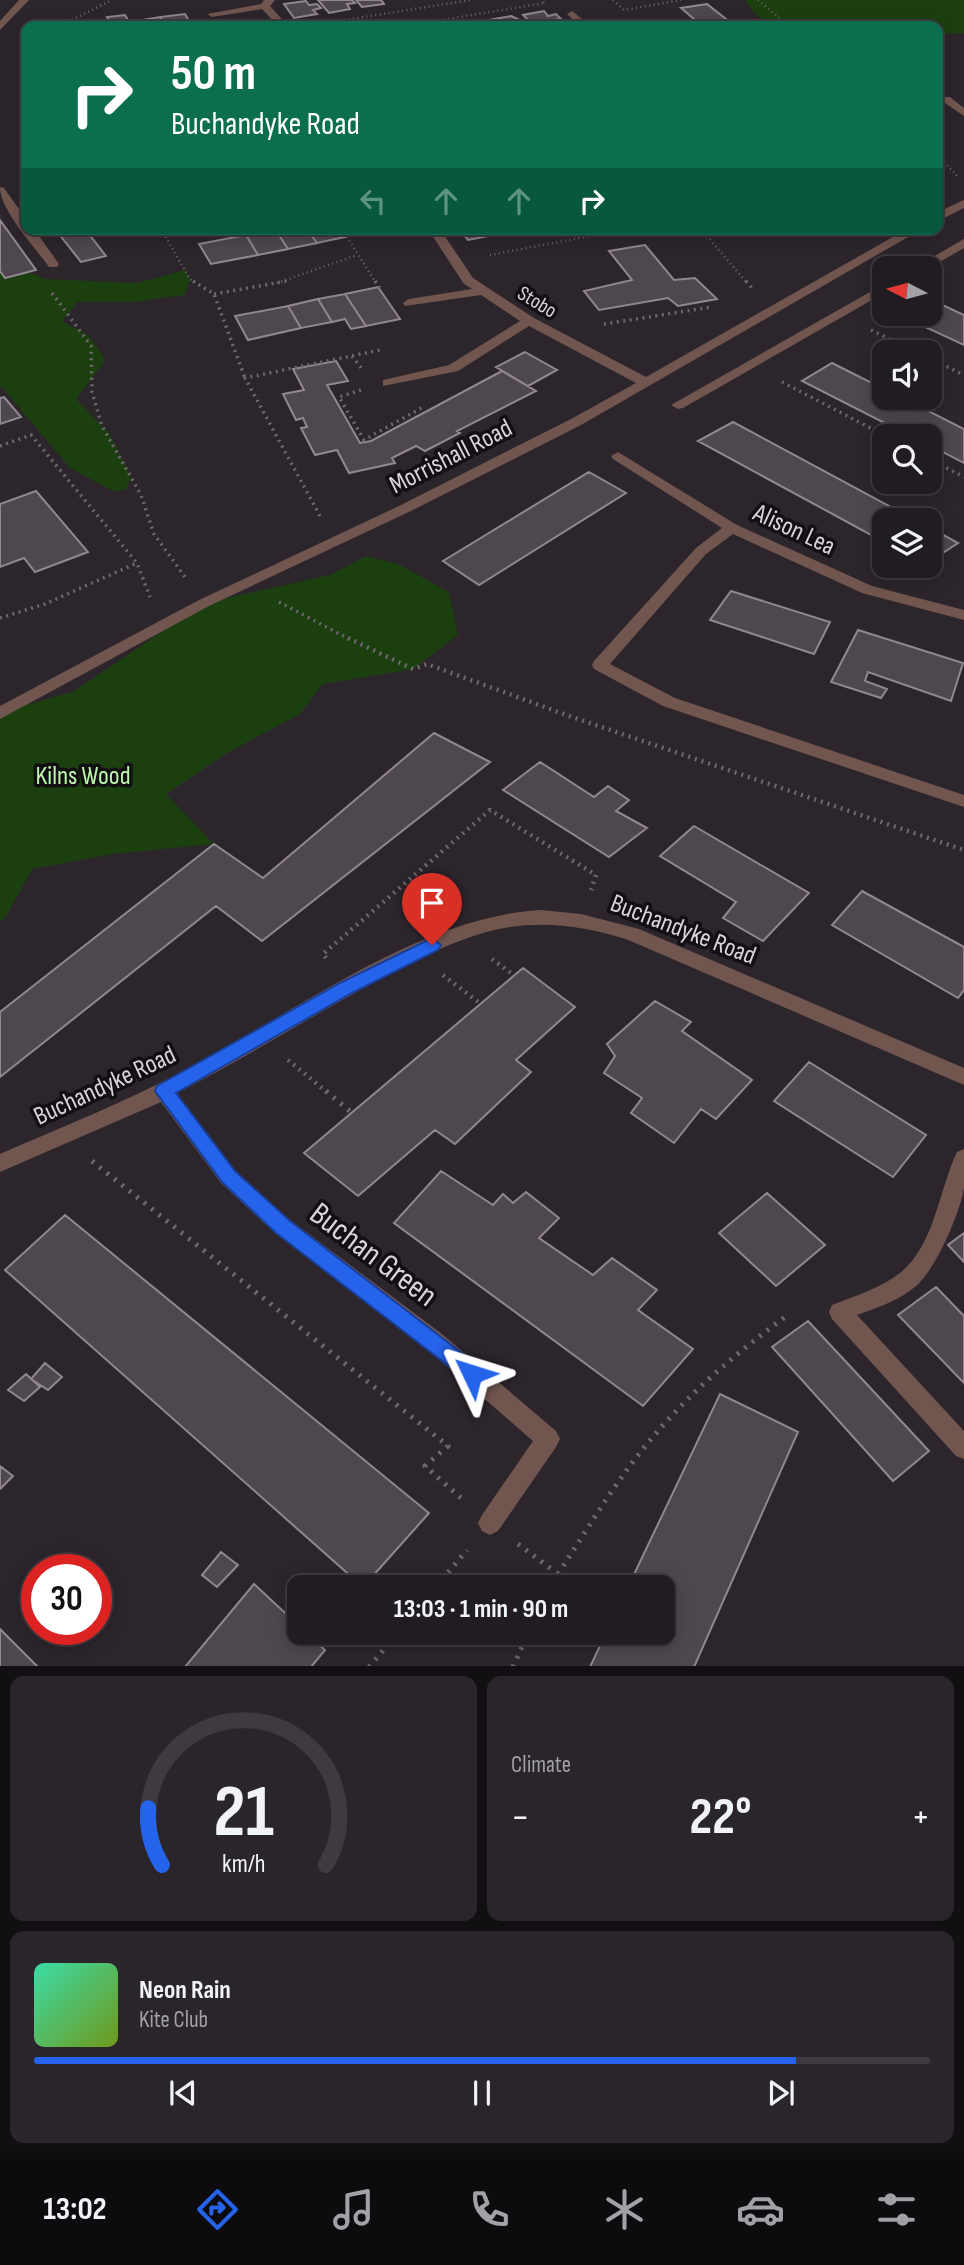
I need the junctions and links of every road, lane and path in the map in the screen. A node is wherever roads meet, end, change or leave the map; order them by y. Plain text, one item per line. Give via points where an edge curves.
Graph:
1 (24, 0) edge
2 (112, 0) edge
3 (471, 0) edge
4 (541, 0) edge
5 (612, 0) edge
6 (681, 0) edge
7 (758, 0) edge
8 (267, 3) edge
9 (212, 14) dead end
10 (572, 14) dead end
11 (70, 21) edge
12 (280, 21) edge
13 (335, 21) edge
14 (435, 21) edge
15 (580, 21) edge
16 (783, 21) edge
17 (0, 27) edge
18 (946, 99) dead end
19 (964, 113) edge
20 (943, 160) edge
21 (958, 177) dead end
22 (0, 190) edge
23 (964, 202) edge
24 (943, 214) edge
25 (21, 220) edge
26 (32, 235) edge
27 (164, 235) edge
28 (346, 235) edge
29 (439, 235) edge
30 (596, 235) edge
31 (706, 235) edge
32 (905, 235) edge
33 (964, 243) edge
34 (357, 255) dead end
35 (941, 256) edge
36 (455, 262) junction
37 (53, 264) joint
38 (483, 290) junction
39 (214, 294) junction
40 (384, 294) dead end
41 (748, 295) dead end
42 (872, 295) edge
43 (409, 303) dead end
44 (721, 307) dead end
45 (839, 314) junction
46 (529, 321) junction
47 (892, 340) edge
48 (593, 355) junction
49 (942, 364) edge
50 (745, 367) junction
51 (964, 375) edge
52 (244, 378) dead end
53 (643, 381) junction
54 (388, 383) dead end
55 (678, 405) dead end
56 (872, 429) edge
57 (0, 446) edge
58 (618, 456) dead end
59 (942, 465) edge
60 (964, 477) edge
61 (732, 528) junction
62 (137, 563) junction
63 (272, 597) dead end
64 (964, 598) edge
65 (152, 602) dead end
66 (204, 603) junction
67 (948, 610) junction
68 (964, 615) edge
69 (0, 618) edge
70 (0, 713) edge
71 (964, 801) edge
72 (964, 850) edge
73 (583, 921) junction
74 (414, 954) junction
75 (346, 988) junction
76 (481, 1004) dead end
77 (260, 1037) junction
78 (964, 1077) edge
79 (164, 1091) junction
80 (352, 1113) dead end
81 (59, 1136) junction
82 (964, 1158) edge
83 (0, 1163) edge
84 (788, 1315) dead end
85 (964, 1448) edge
86 (490, 1523) junction
87 (558, 1574) joint
88 (446, 1575) edge
89 (388, 1645) edge
90 (523, 1645) edge
91 (370, 1666) edge
92 (513, 1666) edge

1 - 17 street
2 - 11 path
3 - 13 path
4 - 14 path via 545,3
5 - 6 path via 624,10
7 - 16 path
8 - 9 street
8 - 12 street
10 - 15 street
18 - 19 street
20 - 21 path
22 - 25 street
23 - 24 street
26 - 37 street
27 - 39 path via 190,279
28 - 40 path
29 - 36 street, Stobo
30 - 36 path
31 - 41 path via 750,288 758,289
32 - 53 street, Morrishall Road
33 - 35 street
34 - 39 path via 292,280
36 - 38 street, Stobo via 468,281
37 - 66 path via 40,276 91,346 92,392 103,426 141,495 154,534
38 - 43 street
38 - 46 street, Stobo
39 - 52 path
42 - 45 street
44 - 48 path via 596,325 608,342
45 - 47 path
45 - 50 street
46 - 48 street, Stobo
46 - 54 street via 453,368
48 - 53 street, Stobo
49 - 51 path
50 - 55 street
50 - 56 path
53 - 66 street, Morrishall Road via 576,422 406,508
57 - 62 path via 31,435
58 - 61 street, Alison Lea
59 - 60 path
61 - 67 street, Alison Lea via 867,590
61 - 71 street via 701,551 600,665 669,702
62 - 65 path
62 - 69 path via 45,604
63 - 72 path via 311,621 413,669 427,664 490,684 572,717
64 - 67 street
66 - 70 street, Morrishall Road
67 - 68 street, Alison Lea
73 - 74 street, Buchandyke Road via 527,918 492,924
73 - 75 path via 596,875 490,810 323,954
73 - 78 street, Buchandyke Road via 681,953
74 - 75 street, Buchandyke Road
74 - 76 path
75 - 77 street, Buchandyke Road
77 - 79 street, Buchandyke Road
77 - 80 path
79 - 81 street, Buchandyke Road
79 - 86 street, Buchan Green via 228,1177 331,1265 435,1341 548,1439
81 - 83 street, Buchandyke Road
81 - 86 path via 448,1446 425,1466
82 - 85 street via 931,1242 912,1276 841,1312
84 - 87 path via 750,1341 665,1422 623,1475
86 - 87 path
86 - 88 path
89 - 91 path
90 - 92 path

